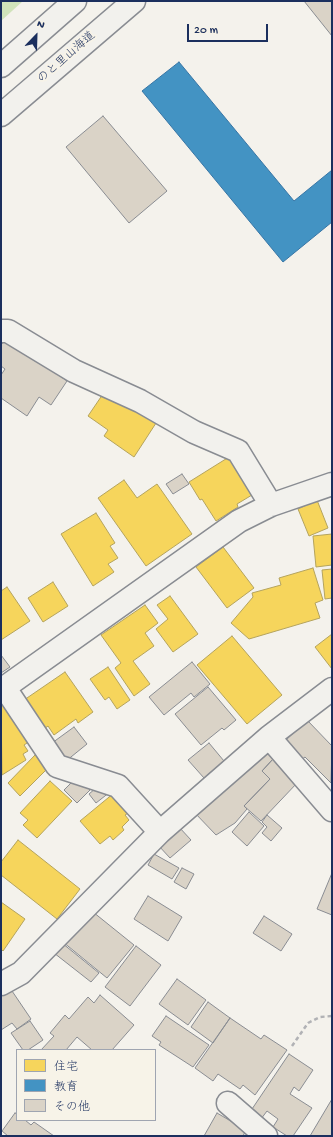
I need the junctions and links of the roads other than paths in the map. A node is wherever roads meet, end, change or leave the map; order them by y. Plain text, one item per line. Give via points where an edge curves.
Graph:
1 (75, 1) edge
2 (134, 1) edge
3 (1, 66) edge
4 (1, 116) edge
5 (1, 331) edge
6 (332, 484) edge
7 (271, 505) junction
8 (3, 689) edge
9 (332, 689) edge
10 (269, 737) junction
11 (332, 810) edge
12 (160, 832) junction
13 (1, 984) edge
14 (228, 1103) dead end
15 (266, 1136) edge

1 - 3 main road
2 - 4 main road, のと里山海道
5 - 7 main road via 8,331 74,371 140,401 194,432 238,451
6 - 7 main road
7 - 8 main road via 239,521
8 - 12 main road via 57,766 118,786
9 - 10 main road
10 - 11 main road
10 - 12 main road
12 - 13 main road via 21,973
14 - 15 main road

